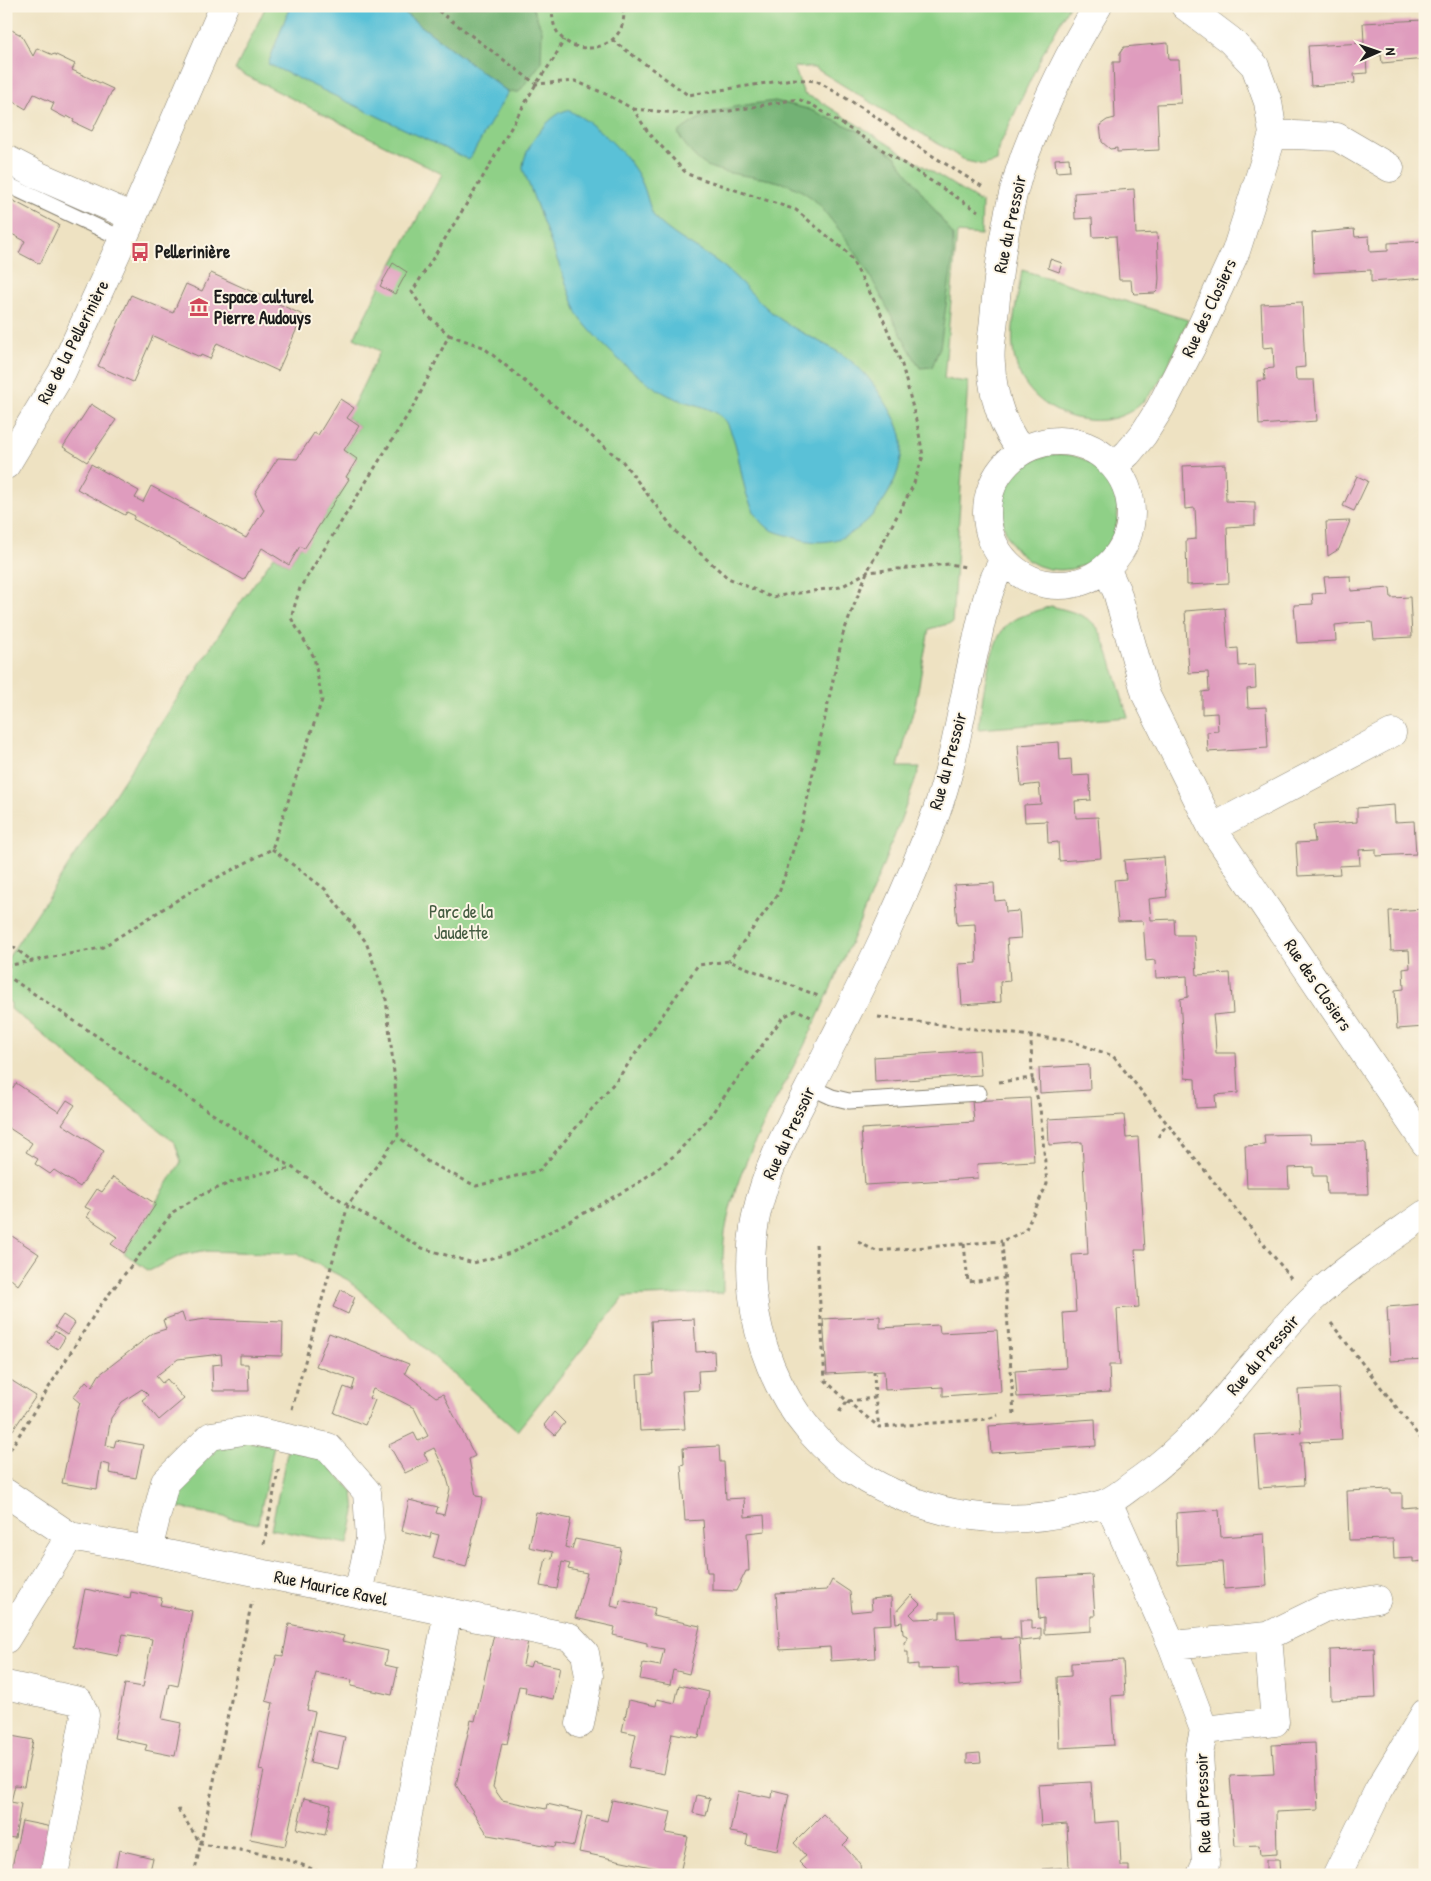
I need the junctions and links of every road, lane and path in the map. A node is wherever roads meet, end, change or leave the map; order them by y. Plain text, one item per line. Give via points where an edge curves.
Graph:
1 (224, 6) edge
2 (432, 6) edge
3 (553, 6) edge
4 (623, 6) edge
5 (1098, 6) edge
6 (1185, 6) edge
7 (564, 40) junction
8 (612, 40) junction
9 (536, 84) junction
10 (633, 109) junction
11 (1273, 134) junction
12 (6, 159) edge
13 (1390, 168) dead end
14 (6, 184) edge
15 (987, 189) dead end
16 (982, 213) dead end
17 (128, 228) junction
18 (449, 335) junction
19 (1022, 451) junction
20 (6, 465) edge
21 (1114, 466) junction
22 (1004, 560) junction
23 (967, 567) dead end
24 (1106, 568) junction
25 (867, 572) junction
26 (1392, 733) dead end
27 (1212, 828) junction
28 (272, 849) junction
29 (6, 942) edge
30 (31, 960) dead end
31 (730, 961) junction
32 (6, 966) edge
33 (6, 975) edge
34 (826, 1000) dead end
35 (875, 1017) dead end
36 (816, 1020) dead end
37 (1031, 1037) junction
38 (1032, 1078) junction
39 (810, 1087) junction
40 (979, 1093) joint
41 (1167, 1124) junction
42 (398, 1136) junction
43 (1158, 1137) dead end
44 (1425, 1143) edge
45 (294, 1168) junction
46 (348, 1205) junction
47 (1425, 1214) edge
48 (1002, 1241) junction
49 (858, 1242) dead end
50 (816, 1244) dead end
51 (964, 1244) junction
52 (1005, 1278) junction
53 (1292, 1279) dead end
54 (1330, 1322) dead end
55 (874, 1371) dead end
56 (875, 1398) junction
57 (847, 1401) junction
58 (1014, 1414) dead end
59 (998, 1415) dead end
60 (836, 1417) dead end
61 (879, 1427) junction
62 (284, 1437) junction
63 (1425, 1444) edge
64 (6, 1456) edge
65 (6, 1493) edge
66 (1108, 1502) junction
67 (70, 1536) junction
68 (148, 1550) junction
69 (258, 1572) junction
70 (358, 1593) junction
71 (1377, 1598) dead end
72 (448, 1612) junction
73 (1268, 1636) junction
74 (6, 1639) edge
75 (1172, 1645) junction
76 (6, 1685) edge
77 (1425, 1713) edge
78 (580, 1724) dead end
79 (1204, 1730) junction
80 (178, 1809) dead end
81 (201, 1844) junction
82 (54, 1875) edge
83 (194, 1875) edge
84 (324, 1875) edge
85 (396, 1875) edge
86 (1201, 1875) edge
87 (1337, 1875) edge

1 - 17 street, Rue de la Pellerinière
2 - 9 path
3 - 7 path via 554,24
4 - 8 path via 621,26
5 - 19 street, Rue du Pressoir via 1063,66 1024,157 1011,203 997,288 990,362 1002,420
6 - 11 street, Rue des Closiers via 1230,40 1255,66 1268,102
7 - 8 path via 575,47 588,49 601,47
7 - 9 path
8 - 15 path via 688,95 793,79 817,81
9 - 10 path via 575,81
9 - 18 path via 412,292 427,315
10 - 16 path via 687,114 730,111 798,99
10 - 25 path via 648,132 687,174 796,210 848,253 879,309 902,365 923,456 913,486
11 - 13 street via 1337,137
11 - 21 street, Rue des Closiers via 1236,250 1194,342 1143,435
12 - 17 street
14 - 17 lane
17 - 20 street, Rue de la Pellerinière via 62,372
18 - 25 path via 483,347 623,462 676,532 728,578 772,597 841,587
18 - 28 path via 417,400 300,588 291,618 314,657 322,700
19 - 21 street via 1054,440 1076,442 1097,451
19 - 22 street via 1004,466 989,496 989,530
21 - 24 street via 1126,485 1131,518 1121,550
22 - 24 street via 1031,580 1053,585 1076,583
22 - 39 street, Rue du Pressoir via 996,572 986,601 957,738 937,809 911,877
23 - 25 path via 949,564
24 - 27 street, Rue des Closiers via 1117,592 1146,695
25 - 31 path via 843,634 803,819 779,893
26 - 27 street
27 - 44 street, Rue des Closiers
28 - 32 path via 190,892 101,948
28 - 42 path via 324,889 366,942 386,999
29 - 30 path
31 - 34 path
31 - 42 path via 698,965 619,1077 540,1170 476,1186 428,1162
33 - 45 path
35 - 37 path
36 - 46 path via 797,1010 784,1016 707,1120 675,1156 637,1184 511,1254 473,1264 422,1248
37 - 38 path
37 - 41 path via 1071,1041 1113,1056
38 - 40 path via 985,1084
38 - 48 path via 1040,1108 1047,1184 1025,1230
39 - 40 lane via 849,1101
39 - 66 street, Rue du Pressoir via 770,1167 756,1216 751,1261 754,1304 762,1346 792,1410 812,1436 838,1461 890,1493 949,1513 982,1519 1018,1520
41 - 43 path
41 - 53 path
42 - 46 path
45 - 46 path
45 - 64 path via 230,1182 173,1212 99,1307
46 - 62 path
47 - 66 street, Rue du Pressoir via 1311,1301 1183,1446
48 - 51 path
48 - 52 path
49 - 51 path via 876,1251
50 - 57 path via 825,1380
51 - 52 path via 968,1282
52 - 58 path
54 - 63 path
55 - 56 path
56 - 57 path
56 - 61 path
57 - 60 path
57 - 61 path
59 - 61 path via 988,1419
62 - 68 street via 250,1430 211,1436 164,1482
62 - 69 path
62 - 70 street via 328,1447 367,1492 370,1538
65 - 67 street
66 - 75 street, Rue du Pressoir
67 - 68 street, Rue Maurice Ravel
67 - 74 street
68 - 69 street, Rue Maurice Ravel
69 - 70 street, Rue Maurice Ravel
69 - 81 path
70 - 72 street, Rue Maurice Ravel
71 - 73 street via 1325,1608
72 - 78 street, Rue Maurice Ravel via 570,1637 585,1653 589,1676
72 - 85 street
73 - 75 street
73 - 79 street, Rue du Pressoir via 1275,1722
75 - 79 street, Rue du Pressoir
76 - 82 street via 79,1701 85,1715
77 - 87 street via 1378,1791
79 - 86 street, Rue du Pressoir via 1199,1754 1206,1864
80 - 81 path
81 - 83 path
81 - 84 path via 287,1859

